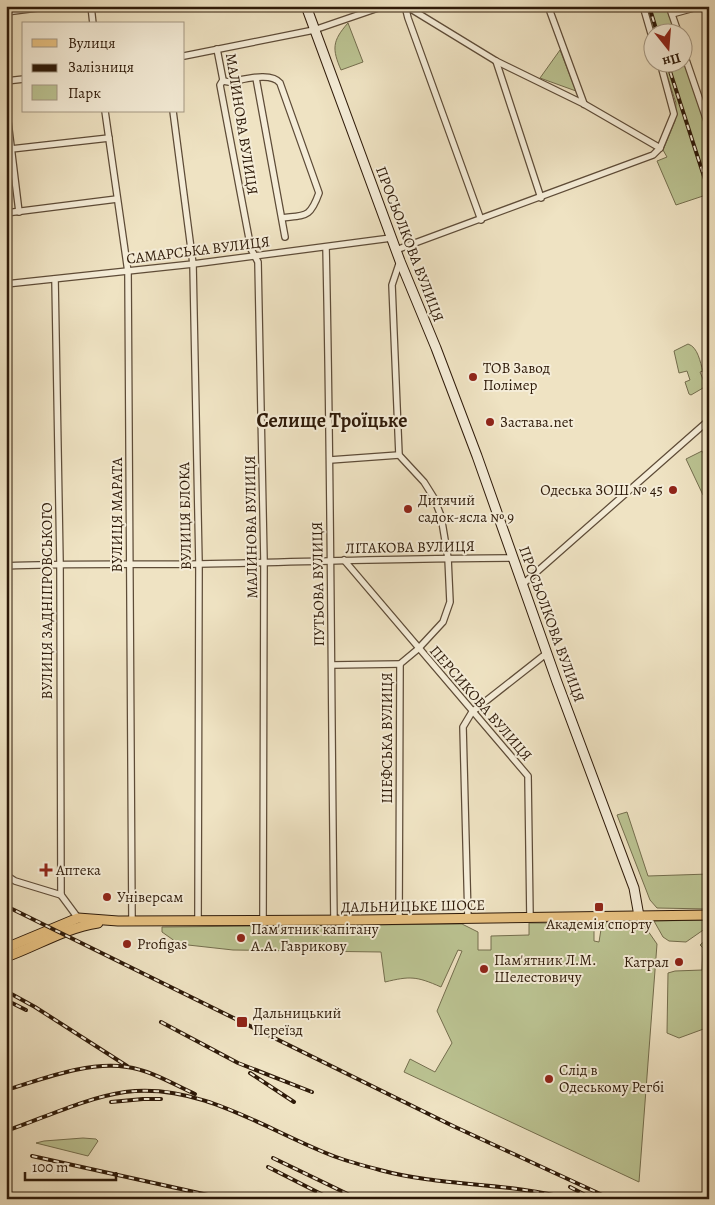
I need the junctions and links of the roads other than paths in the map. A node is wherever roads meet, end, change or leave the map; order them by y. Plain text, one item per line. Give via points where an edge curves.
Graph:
1 (53, 6) edge
2 (91, 6) edge
3 (306, 6) edge
4 (384, 6) edge
5 (406, 6) edge
6 (548, 6) edge
7 (643, 6) edge
8 (669, 6) edge
9 (702, 6) edge
10 (6, 12) edge
11 (672, 14) junction
12 (93, 22) edge
13 (648, 22) edge
14 (675, 22) edge
15 (314, 30) junction
16 (217, 49) junction
17 (185, 56) edge
18 (496, 61) junction
19 (663, 72) edge
20 (690, 72) edge
21 (256, 78) junction
22 (22, 79) edge
23 (223, 81) junction
24 (6, 82) edge
25 (6, 104) edge
26 (584, 104) junction
27 (105, 112) edge
28 (173, 112) edge
29 (709, 127) edge
30 (108, 138) junction
31 (660, 148) junction
32 (12, 149) junction
33 (542, 198) junction
34 (117, 199) junction
35 (19, 212) junction
36 (6, 213) edge
37 (282, 218) junction
38 (481, 220) junction
39 (285, 237) dead end
40 (392, 238) junction
41 (326, 247) junction
42 (396, 250) junction
43 (255, 256) junction
44 (400, 262) junction
45 (193, 264) junction
46 (128, 272) junction
47 (55, 279) junction
48 (6, 284) edge
49 (709, 420) edge
50 (399, 455) junction
51 (330, 460) junction
52 (448, 558) junction
53 (514, 558) junction
54 (330, 560) junction
55 (344, 560) junction
56 (264, 561) junction
57 (60, 563) junction
58 (130, 563) junction
59 (199, 564) junction
60 (6, 566) edge
61 (523, 584) junction
62 (418, 649) junction
63 (547, 653) junction
64 (400, 664) junction
65 (332, 665) junction
66 (472, 712) junction
67 (6, 875) edge
68 (61, 895) junction
69 (709, 914) edge
70 (639, 916) junction
71 (78, 918) junction
72 (530, 918) junction
73 (468, 919) junction
74 (334, 920) junction
75 (399, 920) junction
76 (118, 921) junction
77 (132, 921) junction
78 (198, 921) junction
79 (263, 921) junction
80 (9, 947) edge
81 (6, 957) edge

1 - 10 street
2 - 12 street
3 - 15 street, ПРОСЬОЛКОВА ВУЛИЦЯ
4 - 15 street
5 - 18 street
5 - 38 street
6 - 26 street
7 - 13 street
8 - 11 street
9 - 11 street
11 - 14 street
15 - 16 street
15 - 40 street, ПРОСЬОЛКОВА ВУЛИЦЯ
16 - 17 street
16 - 23 street, МАЛИНОВА ВУЛИЦЯ
18 - 26 street
18 - 33 street
19 - 31 street via 674,114
20 - 29 street
21 - 23 street
21 - 37 street
21 - 37 street via 272,77 280,83 319,192 308,213
22 - 24 street
23 - 43 street, МАЛИНОВА ВУЛИЦЯ via 220,85
25 - 32 street
26 - 31 street
27 - 30 street, ВУЛИЦЯ МАРАТА
28 - 45 street, ВУЛИЦЯ БЛОКА
30 - 32 street
30 - 34 street, ВУЛИЦЯ МАРАТА
31 - 33 street via 642,160
32 - 35 street
33 - 38 street
34 - 35 street
34 - 46 street, ВУЛИЦЯ МАРАТА
35 - 36 street
37 - 39 street
38 - 42 street
40 - 41 street, САМАРСЬКА ВУЛИЦЯ
40 - 42 street, ПРОСЬОЛКОВА ВУЛИЦЯ
41 - 43 street, САМАРСЬКА ВУЛИЦЯ
41 - 51 street, ПУТЬОВА ВУЛИЦЯ
42 - 44 street, ПРОСЬОЛКОВА ВУЛИЦЯ
43 - 45 street, САМАРСЬКА ВУЛИЦЯ
43 - 56 street, МАЛИНОВА ВУЛИЦЯ via 258,262
44 - 50 street via 392,285
44 - 53 street, ПРОСЬОЛКОВА ВУЛИЦЯ via 436,348
45 - 46 street, САМАРСЬКА ВУЛИЦЯ
45 - 59 street, ВУЛИЦЯ БЛОКА
46 - 47 street, САМАРСЬКА ВУЛИЦЯ
46 - 58 street, ВУЛИЦЯ МАРАТА
47 - 48 street, САМАРСЬКА ВУЛИЦЯ
47 - 57 street, ВУЛИЦЯ ЗАДНІПРОВСЬКОГО
49 - 61 street
50 - 51 street
50 - 52 street, ШЕФСЬКА ВУЛИЦЯ via 434,498 441,516
51 - 54 street, ПУТЬОВА ВУЛИЦЯ
52 - 53 street, ЛІТАКОВА ВУЛИЦЯ
52 - 55 street, ЛІТАКОВА ВУЛИЦЯ
52 - 62 street, ШЕФСЬКА ВУЛИЦЯ via 450,602 443,622
53 - 61 street, ПРОСЬОЛКОВА ВУЛИЦЯ
54 - 55 street, ЛІТАКОВА ВУЛИЦЯ
54 - 56 street, ЛІТАКОВА ВУЛИЦЯ
54 - 65 street, ПУТЬОВА ВУЛИЦЯ
55 - 62 street, ПЕРСИКОВА ВУЛИЦЯ
56 - 59 street, ЛІТАКОВА ВУЛИЦЯ
56 - 79 street, МАЛИНОВА ВУЛИЦЯ
57 - 58 street, ЛІТАКОВА ВУЛИЦЯ
57 - 60 street, ЛІТАКОВА ВУЛИЦЯ
57 - 68 street, ВУЛИЦЯ ЗАДНІПРОВСЬКОГО
58 - 59 street, ЛІТАКОВА ВУЛИЦЯ
58 - 77 street, ВУЛИЦЯ МАРАТА
59 - 78 street, ВУЛИЦЯ БЛОКА
61 - 63 street, ПРОСЬОЛКОВА ВУЛИЦЯ
62 - 64 street, ШЕФСЬКА ВУЛИЦЯ
62 - 66 street, ПЕРСИКОВА ВУЛИЦЯ
63 - 66 street
63 - 70 street, ПРОСЬОЛКОВА ВУЛИЦЯ via 634,888
64 - 65 street
64 - 75 street, ШЕФСЬКА ВУЛИЦЯ
65 - 74 street, ПУТЬОВА ВУЛИЦЯ
66 - 72 street, ПЕРСИКОВА ВУЛИЦЯ via 528,776
66 - 73 street via 463,727
67 - 68 street via 15,881
68 - 71 street
69 - 70 main road, ДАЛЬНИЦЬКЕ ШОСЕ
70 - 72 main road, ДАЛЬНИЦЬКЕ ШОСЕ
71 - 76 main road
71 - 80 main road
72 - 73 main road, ДАЛЬНИЦЬКЕ ШОСЕ
73 - 75 main road, ДАЛЬНИЦЬКЕ ШОСЕ
74 - 75 main road, ДАЛЬНИЦЬКЕ ШОСЕ
74 - 79 main road, ДАЛЬНИЦЬКЕ ШОСЕ
76 - 77 main road, ДАЛЬНИЦЬКЕ ШОСЕ
76 - 81 main road via 75,928
77 - 78 main road, ДАЛЬНИЦЬКЕ ШОСЕ
78 - 79 main road, ДАЛЬНИЦЬКЕ ШОСЕ

